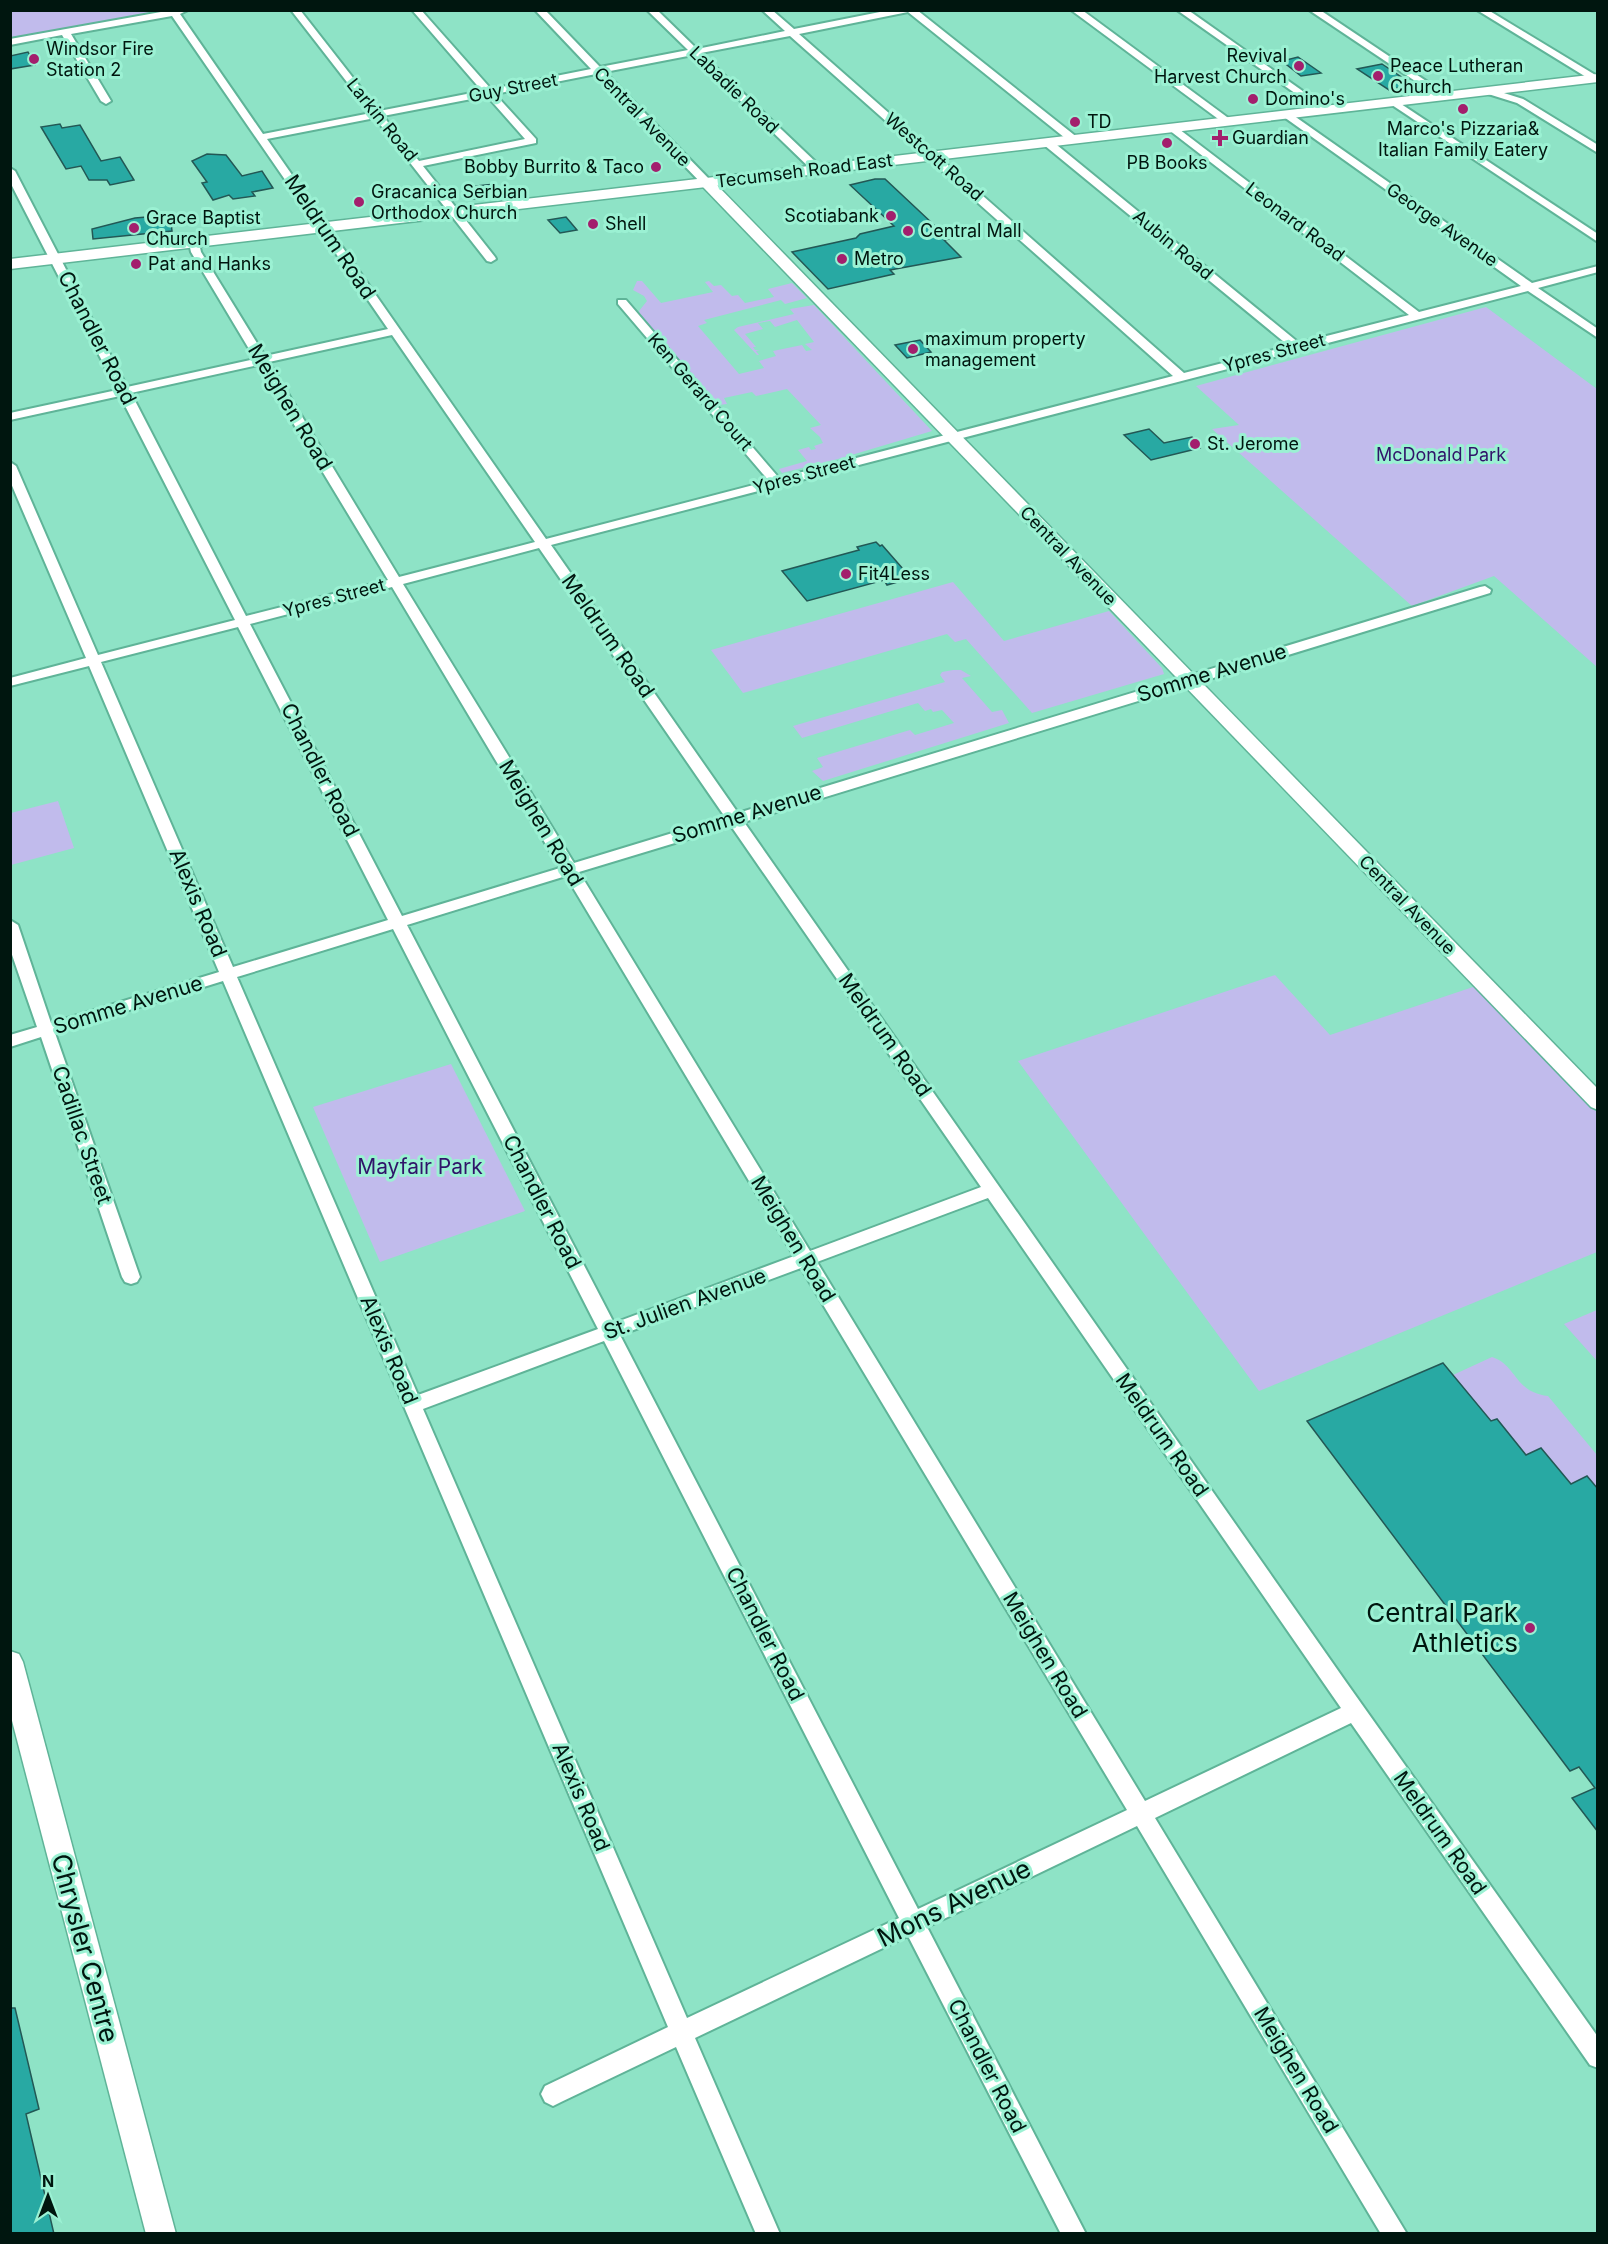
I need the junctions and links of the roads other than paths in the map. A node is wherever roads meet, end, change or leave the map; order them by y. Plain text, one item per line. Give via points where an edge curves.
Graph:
1 (186, 10) edge
2 (295, 10) edge
3 (416, 10) edge
4 (539, 10) edge
5 (651, 10) edge
6 (766, 10) edge
7 (906, 10) edge
8 (911, 10) edge
9 (1075, 10) edge
10 (1181, 10) edge
11 (1313, 10) edge
12 (1326, 10) edge
13 (1481, 10) edge
14 (174, 13) junction
15 (65, 32) junction
16 (792, 33) junction
17 (10, 42) edge
18 (695, 52) junction
19 (1413, 66) junction
20 (1402, 68) junction
21 (597, 71) junction
22 (1596, 78) edge
23 (489, 92) junction
24 (1452, 96) junction
25 (1525, 96) junction
26 (106, 100) dead end
27 (1395, 103) junction
28 (1326, 111) junction
29 (377, 114) junction
30 (1287, 115) junction
31 (1228, 122) junction
32 (1172, 128) junction
33 (262, 137) junction
34 (1074, 140) junction
35 (1598, 142) edge
36 (1048, 143) junction
37 (1598, 150) edge
38 (934, 156) junction
39 (417, 164) junction
40 (818, 170) junction
41 (10, 171) edge
42 (707, 183) junction
43 (456, 212) junction
44 (324, 228) junction
45 (1598, 239) edge
46 (194, 243) junction
47 (56, 259) junction
48 (491, 259) dead end
49 (10, 264) edge
50 (1598, 268) edge
51 (1528, 286) junction
52 (622, 302) dead end
53 (1417, 316) junction
54 (394, 331) junction
55 (1598, 335) edge
56 (1297, 348) junction
57 (261, 360) junction
58 (1181, 377) junction
59 (124, 391) junction
60 (10, 417) edge
61 (953, 437) junction
62 (10, 466) edge
63 (777, 483) junction
64 (544, 543) junction
65 (395, 582) junction
66 (1485, 590) dead end
67 (243, 621) junction
68 (94, 660) junction
69 (1189, 680) junction
70 (10, 682) edge
71 (735, 818) junction
72 (570, 870) junction
73 (399, 922) junction
74 (10, 925) edge
75 (228, 974) junction
76 (46, 1030) junction
77 (10, 1041) edge
78 (1598, 1102) edge
79 (992, 1190) junction
80 (805, 1259) junction
81 (131, 1277) dead end
82 (609, 1332) junction
83 (412, 1405) junction
84 (10, 1662) edge
85 (1354, 1712) junction
86 (1141, 1814) junction
87 (913, 1923) junction
88 (683, 2033) junction
89 (1598, 2057) edge
90 (553, 2094) dead end
91 (160, 2234) edge
92 (768, 2234) edge
93 (1074, 2234) edge
94 (1395, 2234) edge

1 - 14 street
2 - 29 street, Larkin Road
3 - 23 street
4 - 21 street, Central Avenue
5 - 18 street, Labadie Road
6 - 16 street, Westcott Road
7 - 16 street, Guy Street
8 - 34 street
9 - 31 street
10 - 28 street
11 - 20 street
12 - 19 street
13 - 22 street
14 - 15 street
14 - 33 street, Meldrum Road
15 - 17 street
15 - 26 street
16 - 18 street, Guy Street
16 - 38 street, Westcott Road
18 - 21 street, Guy Street
18 - 40 street, Labadie Road
19 - 20 street
19 - 24 street
20 - 24 street
21 - 23 street, Guy Street
21 - 42 street, Central Avenue
22 - 25 main road, Tecumseh Road East
23 - 29 street, Guy Street
23 - 39 street via 532,141
24 - 25 main road, Tecumseh Road East via 1488,91
24 - 27 main road, Tecumseh Road East
25 - 35 street
25 - 37 street
27 - 28 main road, Tecumseh Road East
27 - 45 street
28 - 30 main road, Tecumseh Road East
29 - 33 street, Guy Street
29 - 39 street, Larkin Road
30 - 31 main road, Tecumseh Road East
30 - 51 street, George Avenue
31 - 32 main road, Tecumseh Road East
32 - 34 main road, Tecumseh Road East
32 - 53 street, Leonard Road
33 - 44 street, Meldrum Road
34 - 36 main road, Tecumseh Road East
36 - 38 main road, Tecumseh Road East
36 - 56 street, Aubin Road
38 - 40 main road, Tecumseh Road East
38 - 58 street, Westcott Road
39 - 43 street, Larkin Road
40 - 42 main road, Tecumseh Road East
41 - 47 street, Chandler Road
42 - 43 main road, Tecumseh Road East
42 - 61 street, Central Avenue
43 - 44 main road, Tecumseh Road East
43 - 48 street, Larkin Road
44 - 46 main road, Tecumseh Road East
44 - 54 street, Meldrum Road
46 - 47 main road, Tecumseh Road East
46 - 57 street, Meighen Road
47 - 49 main road, Tecumseh Road East
47 - 59 street, Chandler Road
50 - 51 street, Ypres Street
51 - 53 street, Ypres Street
51 - 55 street, George Avenue
52 - 63 street, Ken Gerard Court
53 - 56 street, Ypres Street
54 - 57 street
54 - 64 street, Meldrum Road
56 - 58 street, Ypres Street
57 - 59 street
57 - 65 street, Meighen Road
58 - 61 street, Ypres Street
59 - 60 street
59 - 67 street, Chandler Road
61 - 63 street, Ypres Street
61 - 69 street, Central Avenue
62 - 68 street, Alexis Road
63 - 64 street, Ypres Street
64 - 65 street, Ypres Street
64 - 71 street, Meldrum Road
65 - 67 street, Ypres Street
65 - 72 street, Meighen Road
66 - 69 street, Somme Avenue
67 - 68 street, Ypres Street
67 - 73 street, Chandler Road
68 - 70 street, Ypres Street
68 - 75 street, Alexis Road
69 - 71 street, Somme Avenue
69 - 78 street, Central Avenue
71 - 72 street, Somme Avenue
71 - 79 street, Meldrum Road
72 - 73 street, Somme Avenue
72 - 80 street, Meighen Road
73 - 75 street, Somme Avenue
73 - 82 street, Chandler Road
74 - 76 street, Cadillac Street
75 - 76 street, Somme Avenue
75 - 83 street, Alexis Road
76 - 77 street, Somme Avenue
76 - 81 street, Cadillac Street
79 - 80 street, St. Julien Avenue
79 - 85 street, Meldrum Road
80 - 82 street, St. Julien Avenue
80 - 86 street, Meighen Road
82 - 83 street, St. Julien Avenue
82 - 87 street, Chandler Road
83 - 88 street, Alexis Road
84 - 91 street, Chrysler Centre
85 - 86 street, Mons Avenue
85 - 89 street, Meldrum Road
86 - 87 street, Mons Avenue
86 - 94 street, Meighen Road
87 - 88 street, Mons Avenue
87 - 93 street, Chandler Road
88 - 90 street, Mons Avenue
88 - 92 street, Alexis Road

